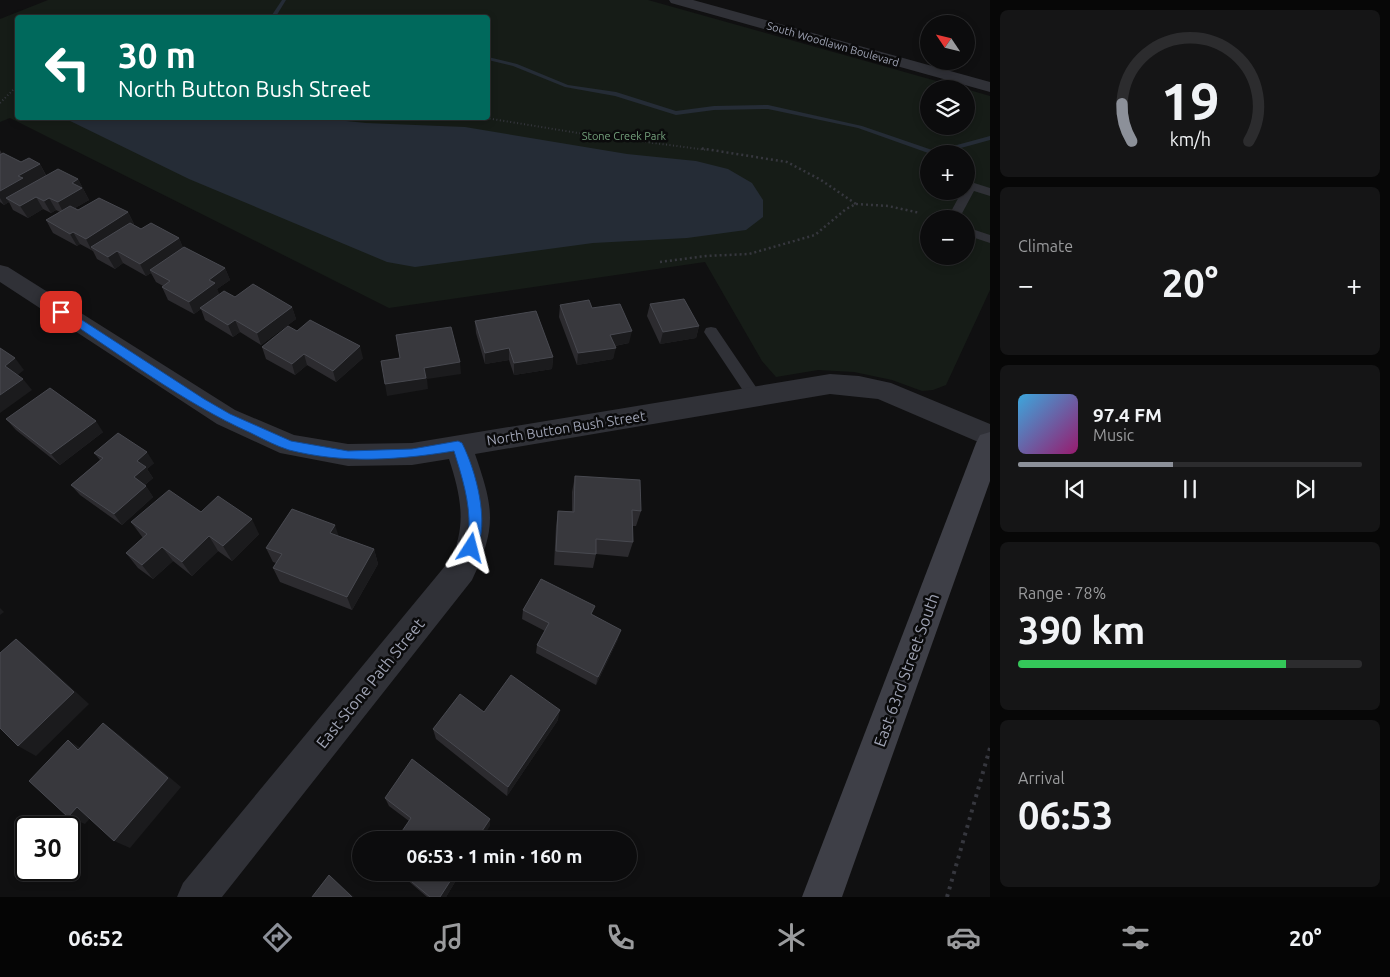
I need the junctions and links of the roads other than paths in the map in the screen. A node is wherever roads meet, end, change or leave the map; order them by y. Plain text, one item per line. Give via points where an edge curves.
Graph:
1 (676, 0) edge
2 (990, 87) edge
3 (990, 192) edge
4 (958, 210) edge
5 (975, 234) edge
6 (990, 240) edge
7 (0, 272) edge
8 (711, 332) dead end
9 (755, 397) junction
10 (990, 436) edge
11 (990, 443) edge
12 (458, 446) junction
13 (197, 897) edge
14 (822, 897) edge

1 - 2 street, South Woodlawn Boulevard
3 - 4 lane via 971,186
5 - 6 lane
7 - 12 street, North Button Bush Street via 200,402 290,445 348,455 412,454
8 - 9 lane
9 - 10 street, North Button Bush Street via 830,384 859,386 882,390
9 - 12 street, North Button Bush Street
11 - 14 main road, East 63rd Street South
12 - 13 street, East Stone Path Street via 475,507 475,531 461,570

